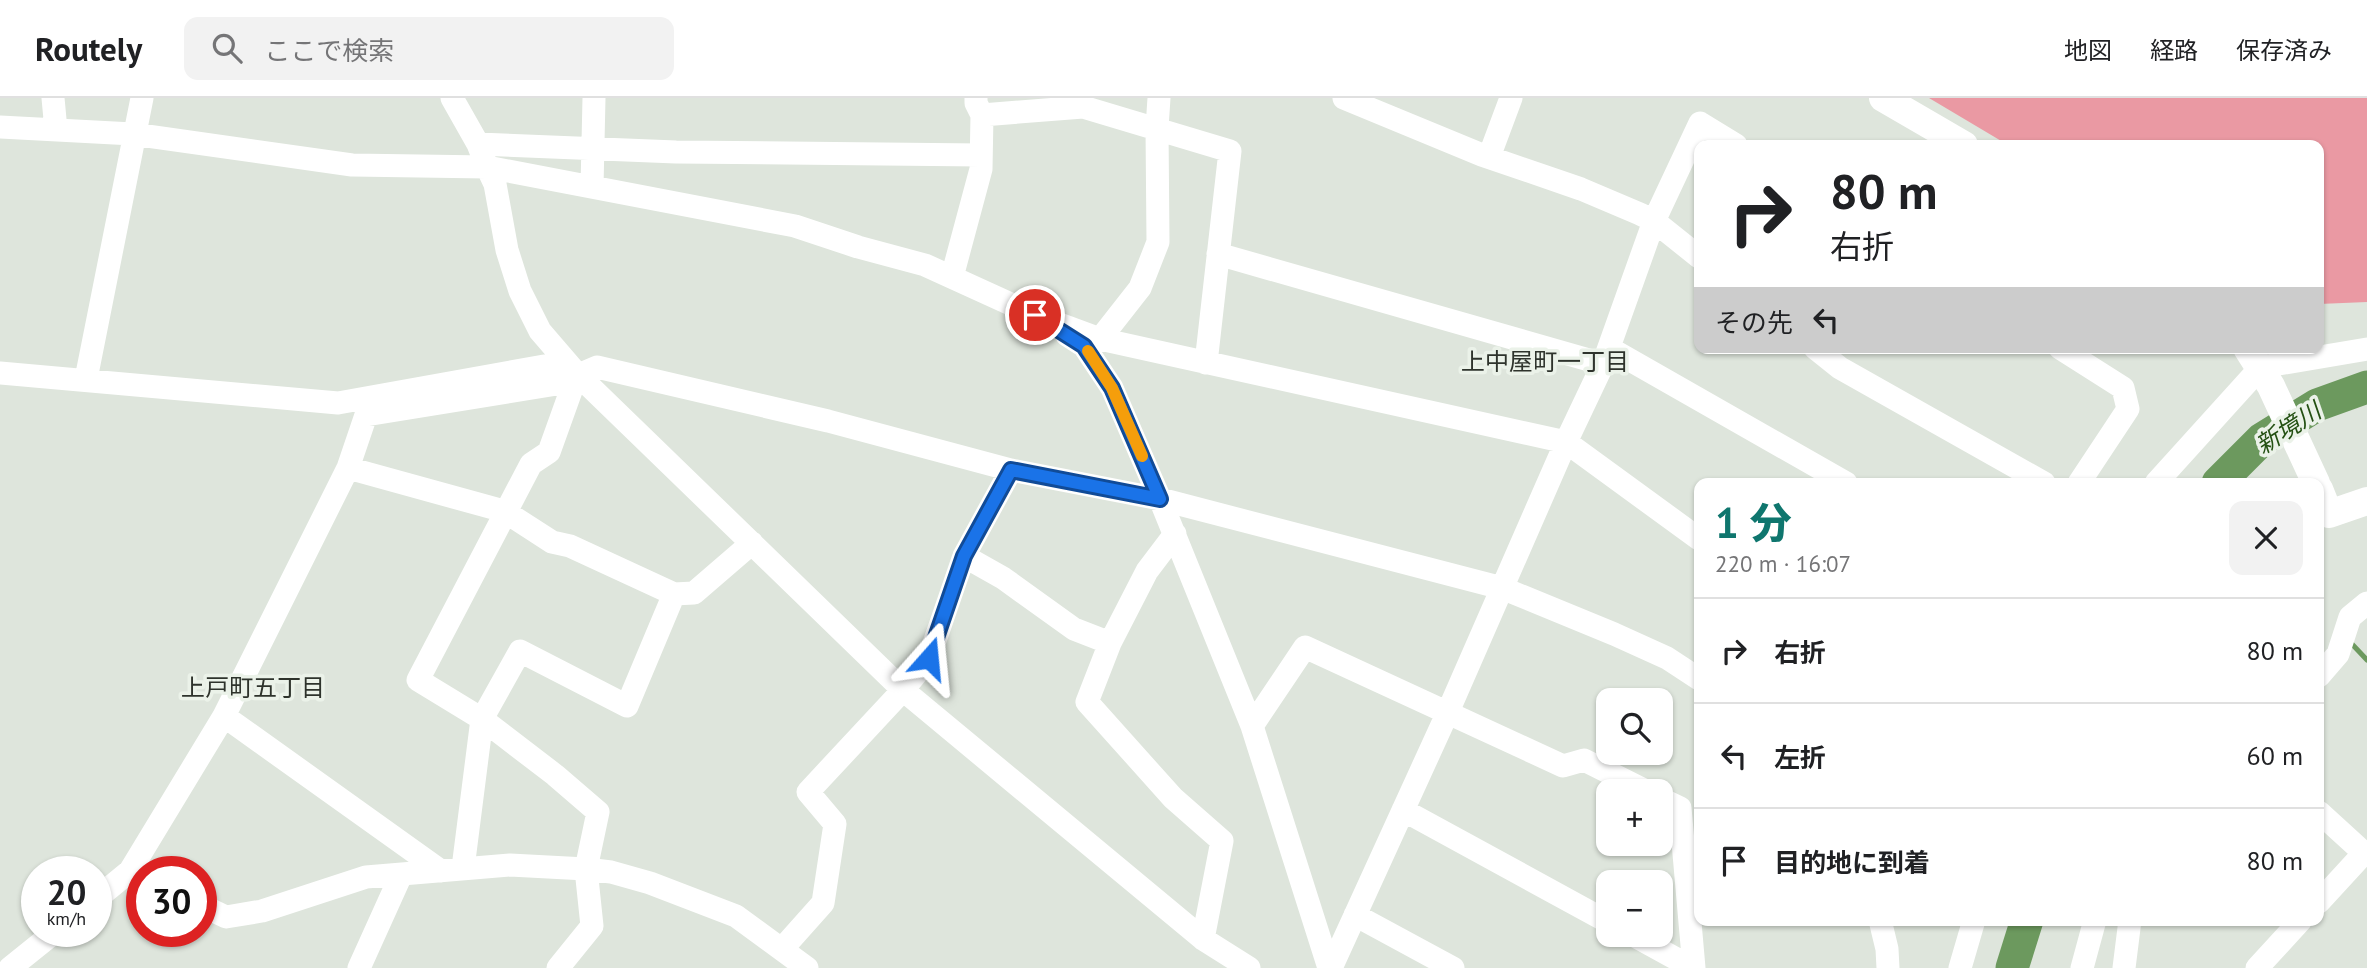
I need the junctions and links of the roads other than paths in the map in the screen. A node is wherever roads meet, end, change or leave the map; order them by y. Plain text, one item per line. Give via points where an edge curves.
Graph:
1 (53, 98) edge
2 (142, 98) edge
3 (452, 98) edge
4 (594, 98) edge
5 (1159, 98) edge
6 (1344, 98) edge
7 (1511, 98) edge
8 (1883, 98) edge
9 (979, 106) edge
10 (0, 127) edge
11 (1157, 128) junction
12 (55, 130) junction
13 (133, 134) junction
14 (1728, 140) edge
15 (1955, 140) edge
16 (478, 144) junction
17 (592, 148) junction
18 (981, 155) junction
19 (1489, 157) junction
20 (487, 167) junction
21 (592, 187) junction
22 (1654, 221) junction
23 (1694, 253) edge
24 (1217, 254) junction
25 (952, 277) junction
26 (1035, 315) junction
27 (1100, 340) junction
28 (2367, 349) edge
29 (1822, 354) edge
30 (2069, 354) edge
31 (1606, 356) junction
32 (1206, 363) junction
33 (2260, 367) edge
34 (0, 373) edge
35 (577, 374) junction
36 (86, 379) junction
37 (1566, 442) junction
38 (348, 468) junction
39 (1011, 470) junction
40 (1837, 478) edge
41 (2035, 478) edge
42 (2082, 478) edge
43 (2160, 478) edge
44 (2314, 478) edge
45 (1160, 499) junction
46 (2367, 500) edge
47 (2324, 507) edge
48 (504, 511) junction
49 (1175, 534) junction
50 (1694, 535) edge
51 (752, 543) junction
52 (964, 556) junction
53 (1502, 589) junction
54 (674, 594) junction
55 (2367, 603) edge
56 (1110, 643) junction
57 (2324, 670) edge
58 (1694, 676) edge
59 (903, 690) junction
60 (1447, 714) junction
61 (224, 716) junction
62 (482, 719) junction
63 (1252, 726) junction
64 (1622, 779) edge
65 (1673, 805) edge
66 (1403, 810) junction
67 (2324, 815) edge
68 (2366, 853) edge
69 (146, 856) edge
70 (452, 869) junction
71 (586, 869) junction
72 (401, 875) junction
73 (2324, 897) edge
74 (217, 913) edge
75 (1355, 915) junction
76 (1596, 915) edge
77 (1881, 926) edge
78 (1972, 926) edge
79 (2093, 926) edge
80 (2129, 926) edge
81 (2296, 926) edge
82 (1203, 939) junction
83 (36, 947) edge
84 (1655, 947) edge
85 (782, 949) junction
86 (1885, 962) edge
87 (10, 968) edge
88 (359, 968) edge
89 (558, 968) edge
90 (807, 968) edge
91 (1249, 968) edge
92 (1330, 968) edge
93 (1453, 968) edge
94 (1693, 968) edge
95 (1960, 968) edge
96 (2082, 968) edge
97 (2124, 968) edge
98 (2257, 968) edge

1 - 12 street
2 - 13 street
3 - 16 street
4 - 17 street
5 - 11 street
6 - 19 street
7 - 19 street
8 - 15 main road
9 - 11 street via 1083,107
9 - 18 street
10 - 12 street
11 - 24 street via 1230,151
11 - 27 street via 1158,242 1140,288
12 - 13 street
13 - 20 street via 352,165
13 - 36 street
14 - 22 street via 1700,123
16 - 17 street
16 - 20 street
17 - 18 street
17 - 21 street
18 - 25 street
19 - 22 street
20 - 21 street
20 - 35 street via 520,291 540,331
21 - 25 street via 795,226
22 - 23 street
22 - 31 street
24 - 31 street
24 - 32 street
25 - 26 street
26 - 27 street
26 - 45 street via 1084,346 1112,388
27 - 32 street
28 - 33 street
29 - 41 street
30 - 42 street via 2123,388 2128,409
31 - 37 street
31 - 40 street
32 - 37 street
33 - 43 street
33 - 44 main road
34 - 36 street
35 - 36 street via 544,366 338,403
35 - 38 street via 557,384 366,415
35 - 39 street via 597,367
35 - 48 street via 549,452 531,464
35 - 51 street
37 - 50 street
37 - 53 street
38 - 48 street
38 - 61 street
39 - 45 street
39 - 52 street
45 - 49 street
45 - 53 street
46 - 47 main road
48 - 54 street via 552,542 570,545
48 - 62 street via 418,680
49 - 56 street via 1147,571
49 - 63 street
51 - 54 street via 694,593
51 - 59 street
52 - 56 street via 1074,629
52 - 59 street via 929,658
53 - 58 street via 1614,634
53 - 60 street
54 - 62 street via 627,706 520,651
55 - 57 street via 2350,617 2338,654
56 - 82 street via 1087,702 1173,798 1222,841
59 - 82 street
59 - 85 street via 808,792 835,824 827,877 822,903
60 - 63 street via 1305,647
60 - 64 street via 1563,766 1584,760
60 - 66 street
61 - 69 street
61 - 70 street
62 - 70 street
62 - 71 street via 598,812
63 - 92 street
65 - 94 street via 1680,808
66 - 75 street
66 - 76 street
67 - 68 street
68 - 73 street
70 - 71 street via 510,865
70 - 72 street
71 - 85 street via 650,883 736,916
71 - 89 street via 592,926
72 - 74 street via 366,877 262,911 226,917
72 - 88 street
75 - 92 street
75 - 93 street
77 - 86 street
78 - 95 street
79 - 96 street
80 - 97 street
81 - 98 street
82 - 91 street
83 - 87 street
84 - 94 street
85 - 90 street

